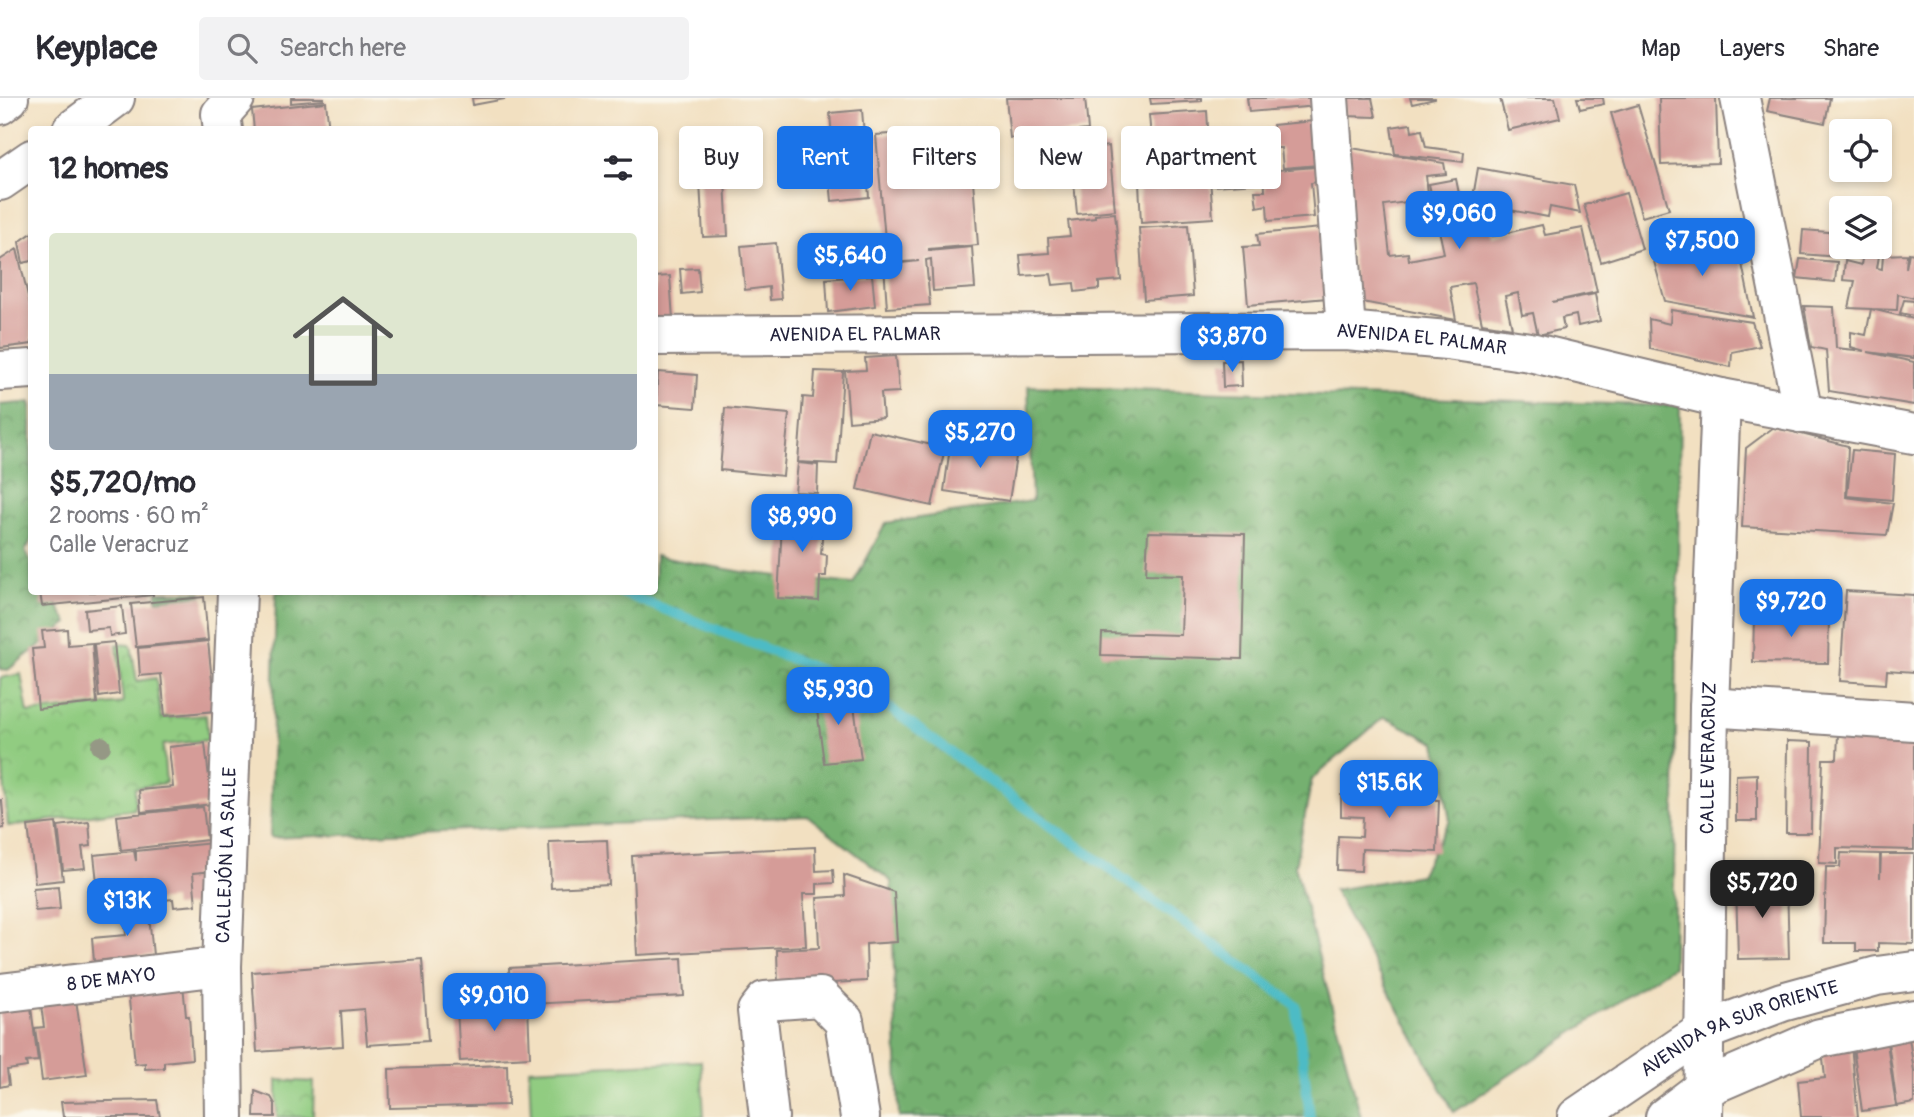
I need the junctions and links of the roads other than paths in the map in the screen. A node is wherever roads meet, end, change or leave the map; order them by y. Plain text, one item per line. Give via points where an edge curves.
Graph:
1 (9, 98) edge
2 (115, 98) edge
3 (1329, 98) edge
4 (1740, 98) edge
5 (0, 104) edge
6 (77, 126) edge
7 (28, 162) edge
8 (0, 181) edge
9 (1346, 331) junction
10 (671, 335) edge
11 (28, 369) edge
12 (0, 371) edge
13 (1721, 398) junction
14 (1803, 414) junction
15 (1914, 434) edge
16 (237, 595) edge
17 (1709, 707) junction
18 (1914, 721) edge
19 (222, 966) junction
20 (1914, 971) edge
21 (0, 993) edge
22 (1914, 1018) edge
23 (1702, 1032) junction
24 (1702, 1103) edge
25 (225, 1117) edge
26 (769, 1117) edge
27 (860, 1117) edge
28 (1577, 1117) edge
29 (1665, 1117) edge

1 - 5 street
2 - 6 street
3 - 9 street
4 - 14 street
7 - 8 street
9 - 10 street, AVENIDA EL PALMAR
9 - 13 street, AVENIDA EL PALMAR via 1530,352
11 - 12 street
13 - 14 street, AVENIDA EL PALMAR
13 - 17 street, CALLE VERACRUZ
14 - 15 street, AVENIDA EL PALMAR
16 - 19 street, CALLEJÓN LA SALLE
17 - 18 street
17 - 23 street, CALLE VERACRUZ
19 - 21 street, 8 DE MAYO
19 - 25 street, CALLEJÓN LA SALLE
20 - 23 street, AVENIDA 9A SUR ORIENTE via 1877,976 1782,1002
22 - 24 street, AVENIDA 9A SUR ORIENTE via 1820,1038
23 - 24 street, CALLE VERACRUZ
23 - 28 street, AVENIDA 9A SUR ORIENTE
24 - 29 street, AVENIDA 9A SUR ORIENTE
26 - 27 street via 757,1011 765,1001 820,997 844,1021

